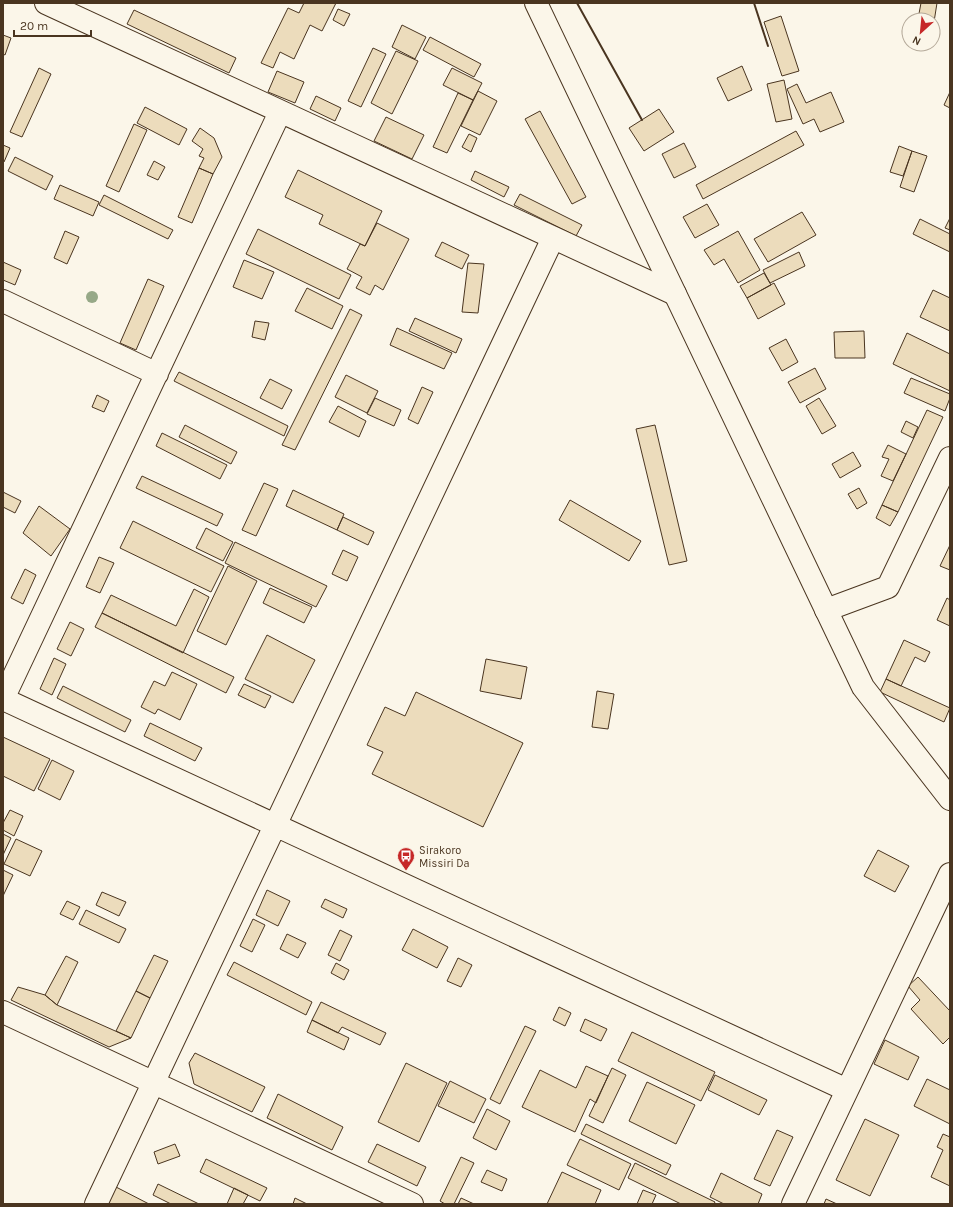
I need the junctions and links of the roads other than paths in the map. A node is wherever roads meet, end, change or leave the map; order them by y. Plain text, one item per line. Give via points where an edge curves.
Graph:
1 (46, 3) edge
2 (536, 3) edge
3 (280, 112) junction
4 (553, 238) junction
5 (675, 294) junction
6 (3, 301) edge
7 (157, 374) junction
8 (950, 458) edge
9 (826, 610) junction
10 (3, 699) edge
11 (950, 800) edge
12 (276, 825) junction
13 (950, 874) edge
14 (3, 1012) edge
15 (154, 1082) junction
16 (847, 1090) junction
17 (96, 1204) edge
18 (412, 1204) edge
19 (793, 1204) edge

1 - 3 street
2 - 5 street
3 - 4 street
3 - 7 street
4 - 5 street
4 - 12 street
5 - 9 street
6 - 7 street
7 - 10 street
8 - 9 street via 888,587
9 - 11 street via 863,687
10 - 12 street
12 - 15 street
12 - 16 street
13 - 16 street
14 - 15 street
15 - 17 street
15 - 18 street
16 - 19 street

